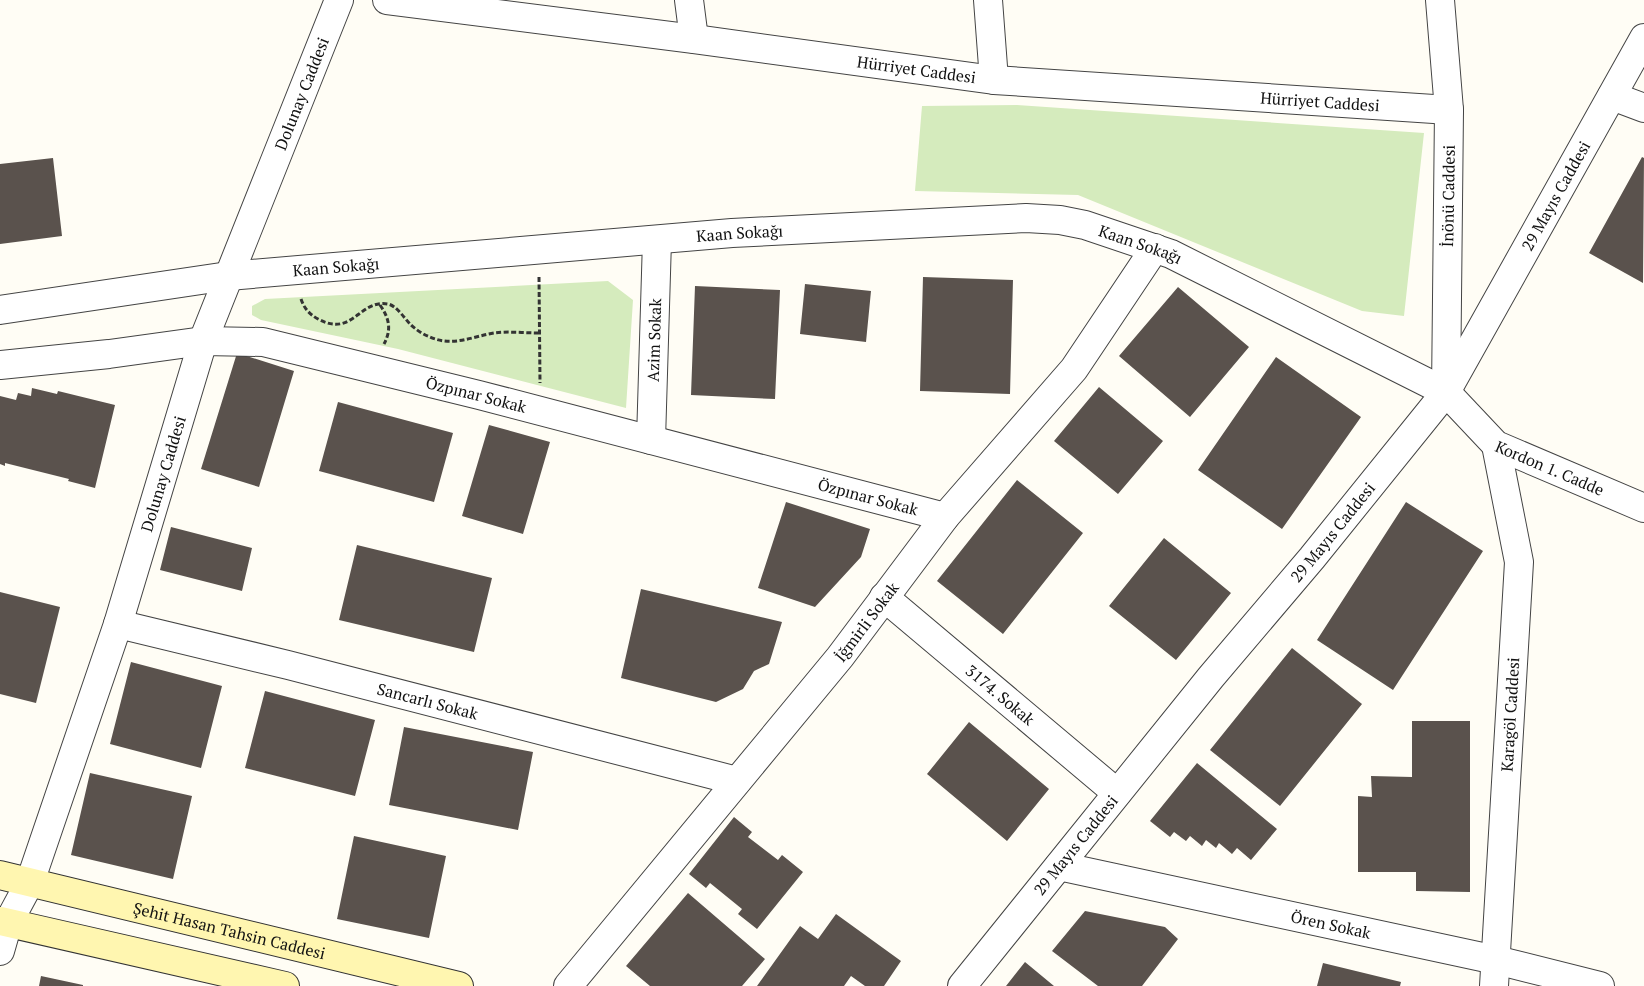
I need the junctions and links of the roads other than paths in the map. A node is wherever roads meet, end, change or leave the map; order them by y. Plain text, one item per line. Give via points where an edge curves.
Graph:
1 (339, 0) edge
2 (387, 0) edge
3 (689, 0) edge
4 (988, 0) edge
5 (1440, 0) edge
6 (1644, 38) edge
7 (694, 39) junction
8 (994, 80) junction
9 (1612, 96) junction
10 (1644, 108) edge
11 (1448, 110) junction
12 (657, 240) junction
13 (1155, 248) junction
14 (228, 276) junction
15 (0, 310) edge
16 (203, 341) junction
17 (0, 365) edge
18 (1446, 392) junction
19 (651, 440) junction
20 (1496, 444) junction
21 (1644, 508) edge
22 (945, 517) junction
23 (884, 597) junction
24 (118, 624) junction
25 (737, 781) junction
26 (1117, 793) junction
27 (1059, 866) junction
28 (0, 875) edge
29 (30, 882) junction
30 (4, 922) edge
31 (0, 951) edge
32 (1495, 973) edge
33 (285, 986) edge
34 (459, 986) edge
35 (568, 986) edge
36 (962, 986) edge
37 (1600, 986) edge

1 - 14 street, Dolunay Caddesi
2 - 7 street, Hürriyet Caddesi
3 - 7 street
4 - 8 street
5 - 11 street, İnönü Caddesi
6 - 9 street, 29 Mayıs Caddesi
7 - 8 street, Hürriyet Caddesi
8 - 11 street, Hürriyet Caddesi
9 - 10 street
9 - 18 street, 29 Mayıs Caddesi
11 - 18 street, İnönü Caddesi
12 - 13 street, Kaan Sokağı via 732,233 1026,218 1085,225
12 - 14 street, Kaan Sokağı
12 - 19 street, Azim Sokak
13 - 18 street, Kaan Sokağı
13 - 22 street, İğmirli Sokak via 1074,370
14 - 15 street, Kaan Sokağı
14 - 16 street, Dolunay Caddesi
16 - 17 street, Özpınar Sokak
16 - 19 street, Özpınar Sokak via 263,342
16 - 24 street, Dolunay Caddesi
18 - 20 street, Kordon 1. Cadde
18 - 26 street, 29 Mayıs Caddesi
19 - 22 street, Özpınar Sokak
20 - 21 street, Kordon 1. Cadde
20 - 32 street, Karagöl Caddesi via 1519,562
22 - 23 street, İğmirli Sokak
23 - 25 street, İğmirli Sokak via 840,657
23 - 26 street, 3174. Sokak
24 - 25 street, Sancarlı Sokak via 298,667
24 - 29 street, Dolunay Caddesi
25 - 35 street, İğmirli Sokak
26 - 27 street, 29 Mayıs Caddesi
27 - 32 street, Ören Sokak
27 - 36 street, 29 Mayıs Caddesi
28 - 29 main road, Şehit Hasan Tahsin Caddesi
29 - 30 street, Dolunay Caddesi
29 - 34 main road, Şehit Hasan Tahsin Caddesi
30 - 31 street, Dolunay Caddesi
30 - 33 main road
32 - 37 street, Ören Sokak

